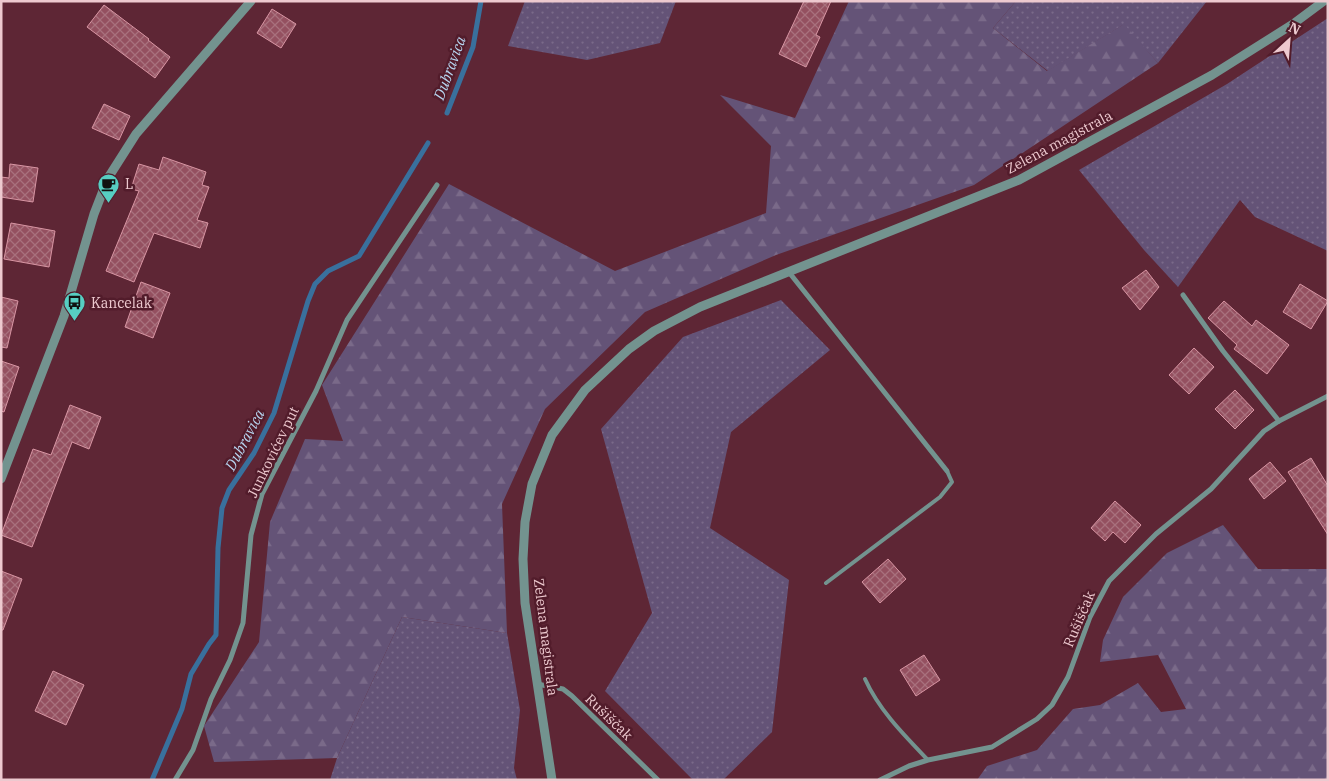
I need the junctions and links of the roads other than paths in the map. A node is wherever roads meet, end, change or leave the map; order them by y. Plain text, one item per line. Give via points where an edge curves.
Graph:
1 (251, 1) edge
2 (1324, 1) edge
3 (437, 185) dead end
4 (788, 271) junction
5 (1183, 295) dead end
6 (1328, 396) edge
7 (1279, 421) junction
8 (947, 471) joint
9 (1, 479) edge
10 (826, 582) dead end
11 (866, 679) dead end
12 (538, 684) junction
13 (928, 760) junction
14 (175, 780) edge
15 (552, 780) edge
16 (658, 780) edge
17 (880, 780) edge

1 - 9 street via 136,134 108,178 64,316
2 - 4 street, Zelena magistrala via 1212,75 1020,180
3 - 14 street, Junkovićev put via 347,320 316,391 262,494 251,535 243,622 193,750
4 - 8 street
4 - 12 street, Zelena magistrala via 700,307 654,331 629,349 585,390 552,435 532,484 525,522 525,602
5 - 7 street
6 - 7 street, Rušiščak
7 - 13 street, Rušiščak via 1264,431 1211,489 1156,534 1109,580 1090,617 1068,677 1052,705 1037,719 992,747
8 - 10 lane via 952,482 940,497
11 - 13 lane via 887,714
12 - 15 street, Zelena magistrala
12 - 16 street, Rušiščak via 562,689 572,696
13 - 17 street, Rušiščak

